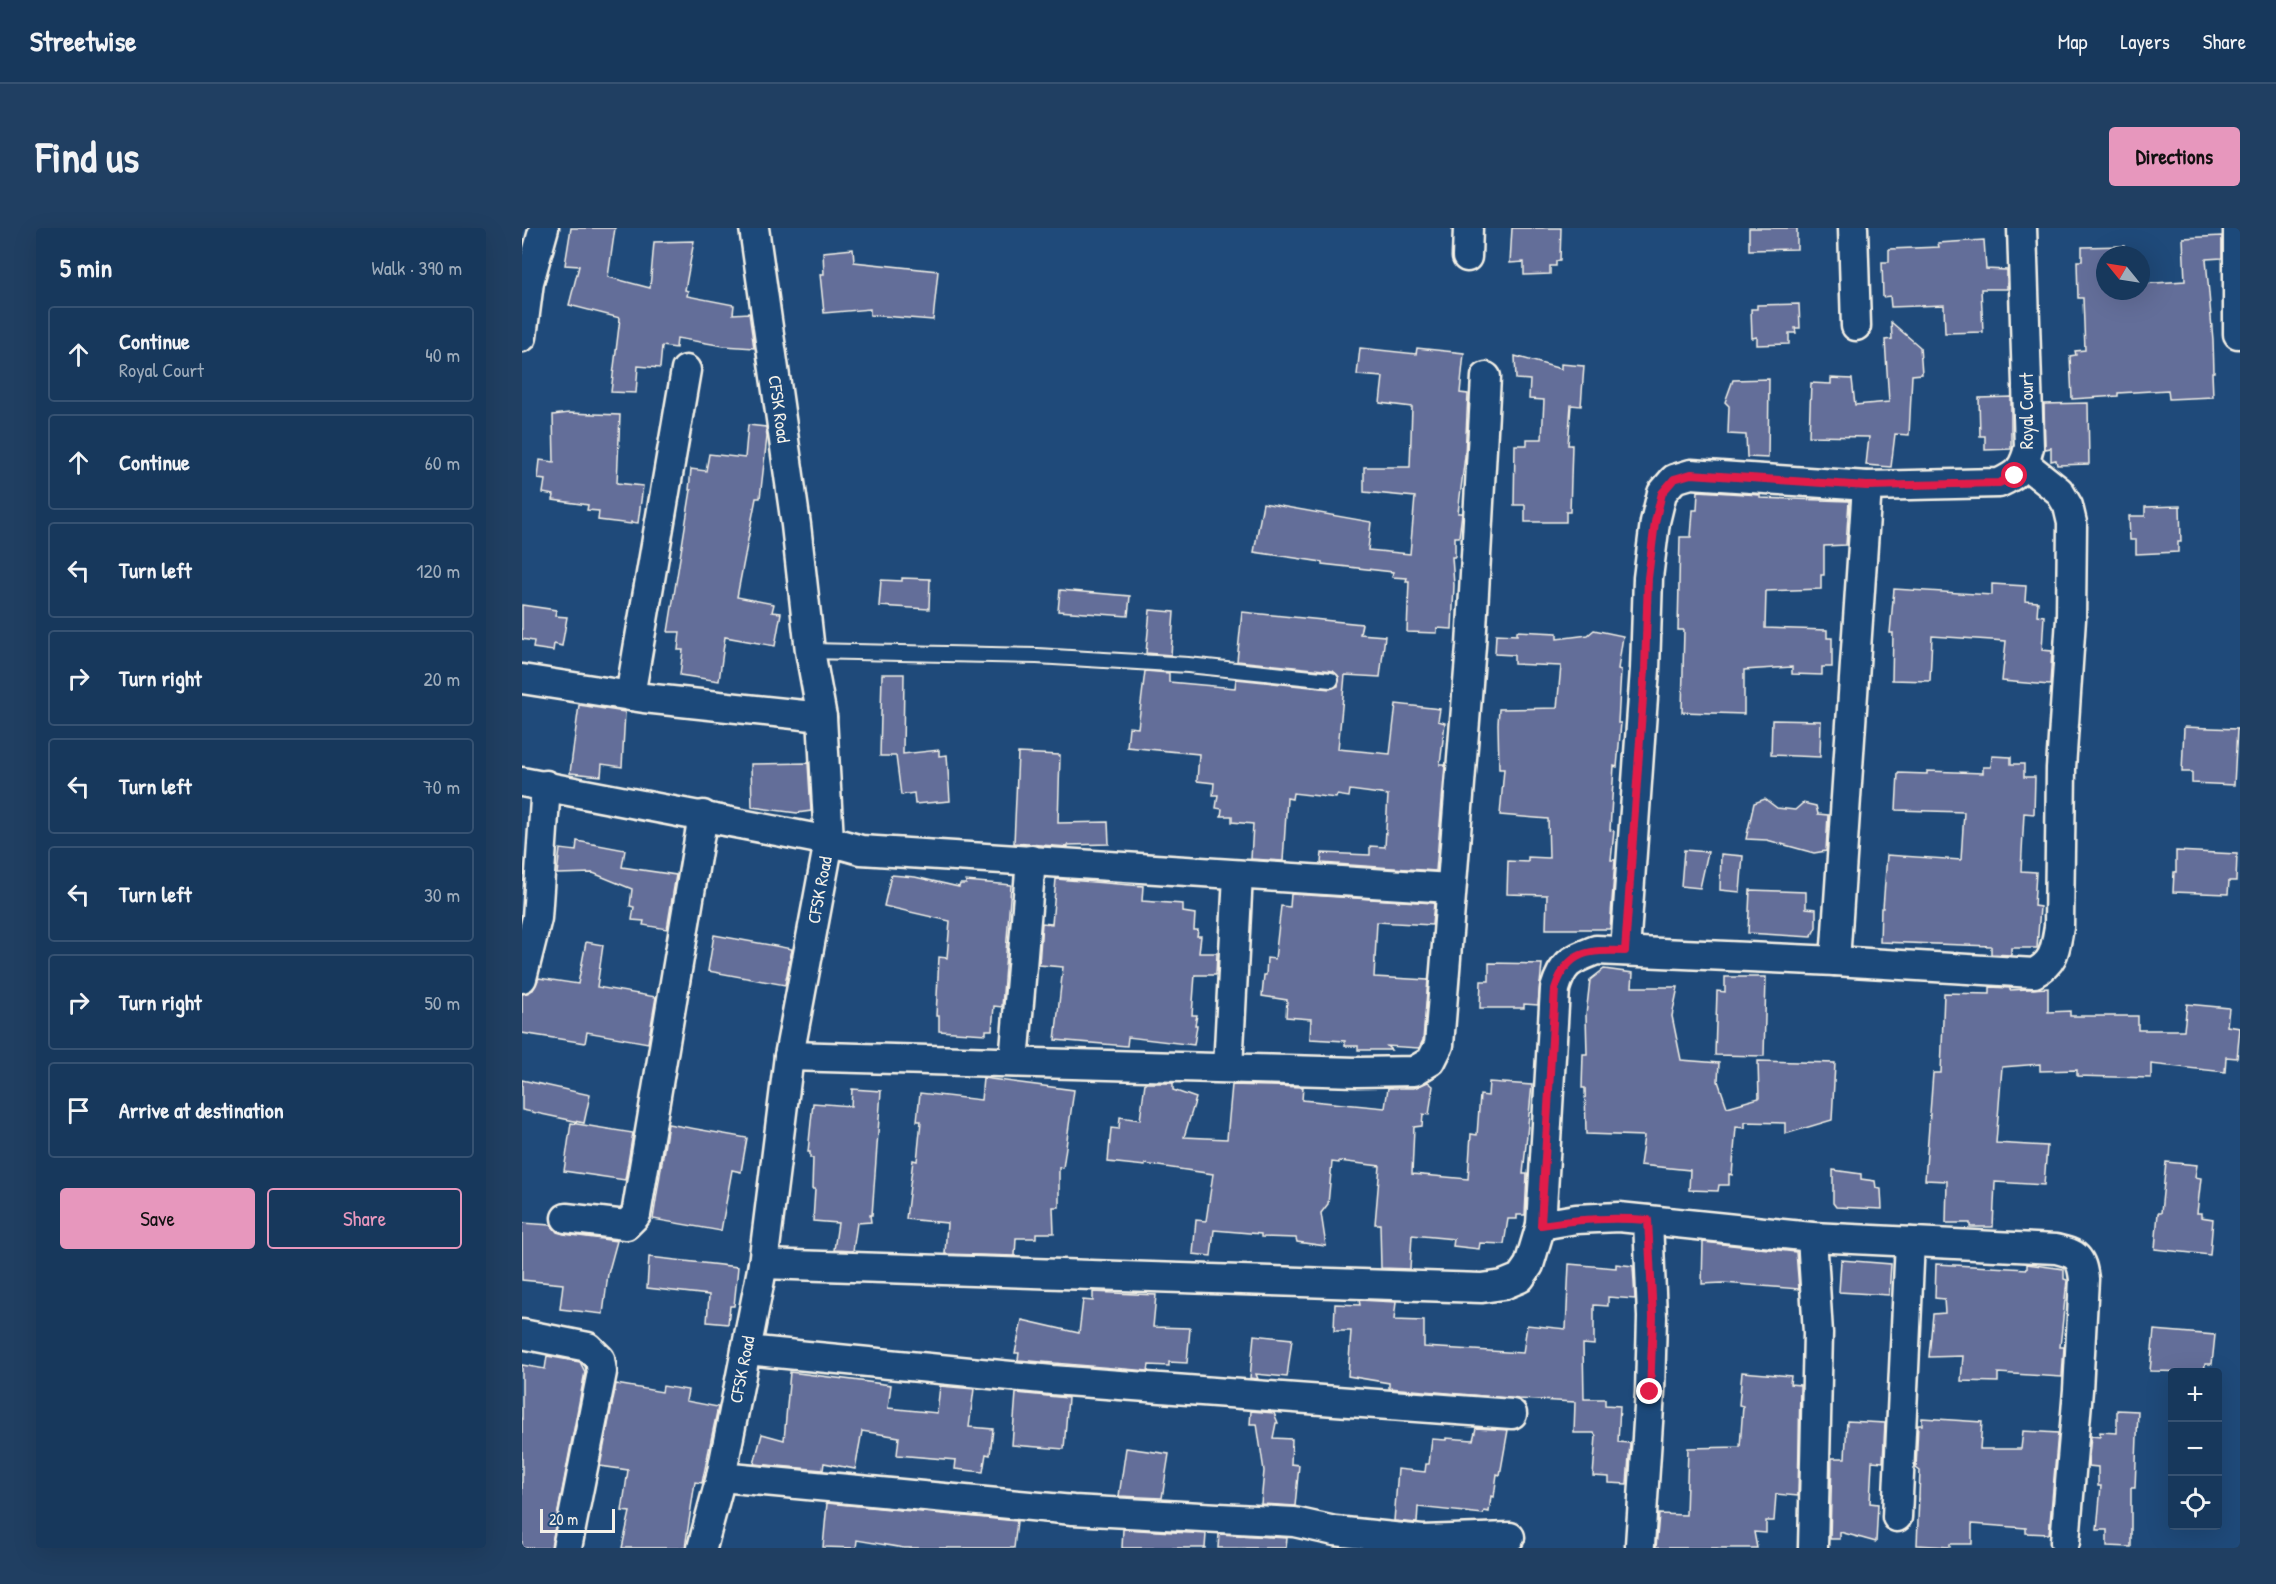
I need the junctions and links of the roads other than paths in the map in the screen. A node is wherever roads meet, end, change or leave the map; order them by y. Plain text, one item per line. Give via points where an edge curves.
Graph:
1 (544, 228) edge
2 (754, 228) edge
3 (1468, 228) edge
4 (1853, 228) edge
5 (2022, 228) edge
6 (2238, 228) edge
7 (1467, 257) dead end
8 (1856, 326) dead end
9 (2238, 334) dead end
10 (522, 338) edge
11 (686, 370) dead end
12 (1486, 377) dead end
13 (2025, 464) junction
14 (1867, 486) junction
15 (810, 651) junction
16 (522, 679) edge
17 (1330, 681) dead end
18 (630, 696) junction
19 (822, 717) junction
20 (534, 783) edge
21 (703, 815) junction
22 (829, 841) junction
23 (1031, 860) junction
24 (1238, 875) junction
25 (1450, 888) junction
26 (1625, 951) junction
27 (1835, 961) junction
28 (522, 978) edge
29 (789, 1056) junction
30 (1014, 1062) junction
31 (1228, 1068) junction
32 (566, 1218) dead end
33 (1648, 1220) junction
34 (1541, 1225) junction
35 (1812, 1237) junction
36 (1910, 1242) junction
37 (763, 1264) junction
38 (522, 1334) edge
39 (746, 1350) junction
40 (1512, 1414) dead end
41 (721, 1477) junction
42 (1897, 1517) dead end
43 (1510, 1537) dead end
44 (2065, 1542) dead end
45 (1640, 1545) dead end
46 (567, 1548) edge
47 (702, 1548) edge
48 (1812, 1548) edge

1 - 10 street via 529,282
2 - 15 street, CFSK Road
3 - 7 street
4 - 8 street
5 - 13 street, Royal Court via 2029,447
6 - 9 street
11 - 18 street
12 - 25 street via 1471,646
13 - 14 street, Royal Court via 2015,476 1999,483
13 - 27 street via 2059,491 2072,523 2071,619 2061,768 2059,927 2055,950 2047,966 2034,973
14 - 26 street, Royal Court via 1691,474 1674,479 1662,493 1648,578
14 - 27 street
15 - 17 lane via 1037,656 1188,665
15 - 19 street, CFSK Road
16 - 18 street
18 - 19 street
19 - 22 street, CFSK Road
20 - 21 street
20 - 28 street via 537,918
21 - 22 street
21 - 32 street via 636,1215 626,1224
22 - 23 street via 898,854
22 - 29 street, CFSK Road
23 - 24 street
23 - 30 street
24 - 25 street
24 - 31 street
25 - 31 street via 1439,1045 1431,1061 1414,1071
26 - 27 street
26 - 34 street via 1596,950 1569,960 1559,974
29 - 30 street
29 - 37 street, CFSK Road
30 - 31 street
33 - 34 street via 1576,1219
33 - 35 street
33 - 45 street via 1653,1317
34 - 37 street via 1529,1265 1520,1278 1503,1286 1482,1288
35 - 36 street
35 - 48 street via 1818,1333
36 - 42 street
36 - 44 street via 2056,1249 2071,1252 2082,1263 2078,1390
37 - 39 street, CFSK Road
38 - 46 street via 588,1347 600,1359 602,1371
39 - 40 street via 1052,1380
39 - 41 street, CFSK Road
41 - 43 street via 1073,1510 1294,1522 1335,1531 1422,1540
41 - 47 street, CFSK Road

